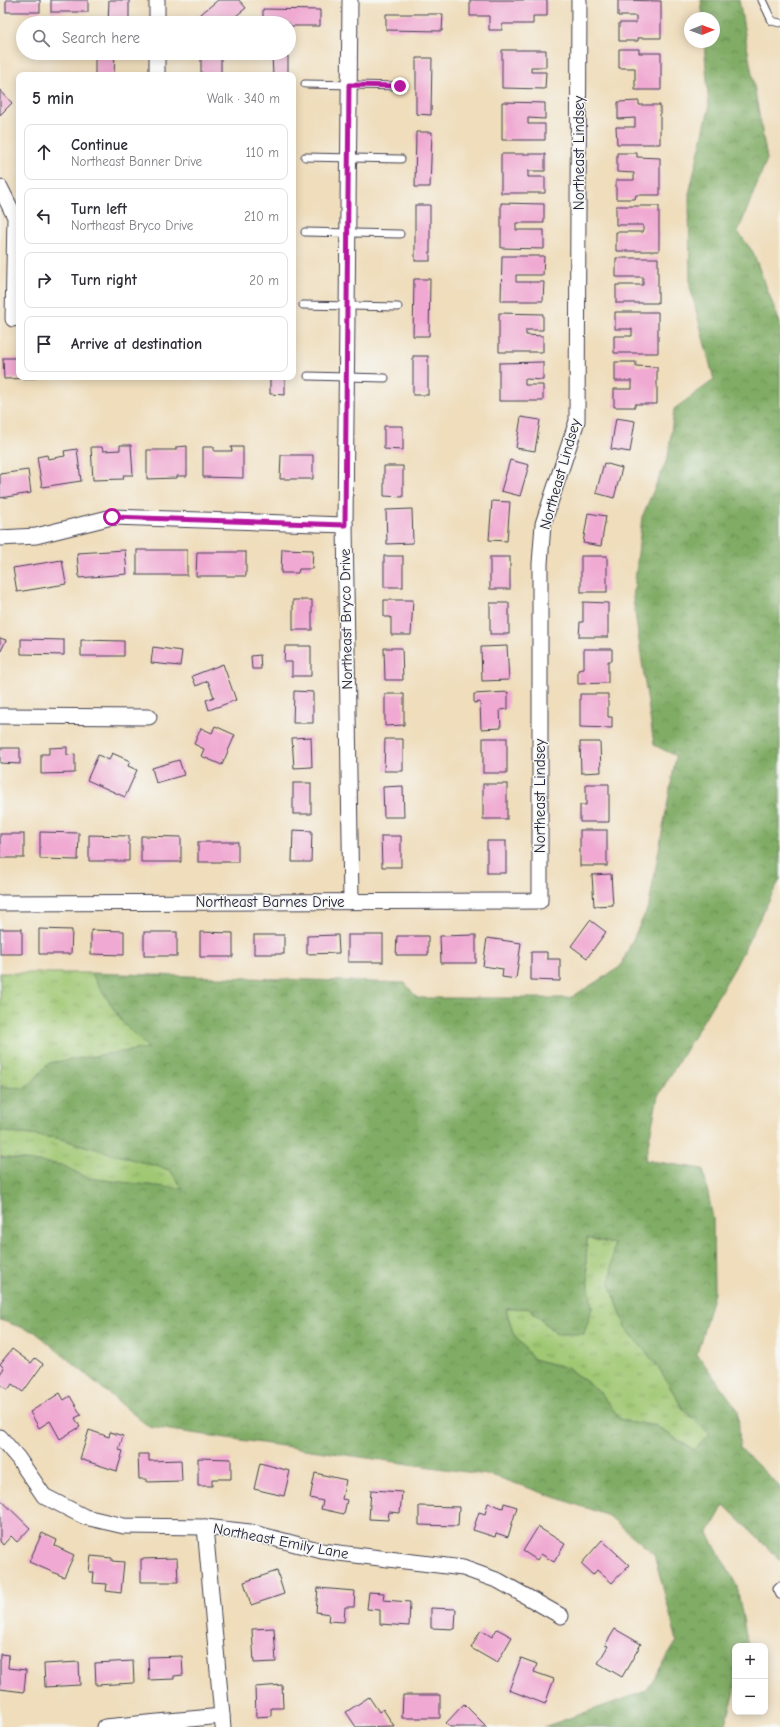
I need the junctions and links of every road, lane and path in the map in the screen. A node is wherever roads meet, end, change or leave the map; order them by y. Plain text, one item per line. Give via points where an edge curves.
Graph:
1 (157, 0) edge
2 (350, 0) edge
3 (579, 0) edge
4 (762, 0) edge
5 (157, 16) edge
6 (780, 23) edge
7 (157, 60) edge
8 (157, 72) edge
9 (305, 84) dead end
10 (349, 85) junction
11 (400, 86) dead end
12 (305, 157) dead end
13 (349, 158) junction
14 (401, 159) dead end
15 (0, 187) edge
16 (305, 232) dead end
17 (348, 233) junction
18 (400, 234) dead end
19 (303, 306) dead end
20 (347, 306) junction
21 (398, 307) dead end
22 (11, 319) edge
23 (308, 376) dead end
24 (347, 377) junction
25 (385, 378) dead end
26 (345, 525) junction
27 (0, 538) edge
28 (0, 716) edge
29 (149, 717) dead end
30 (351, 901) junction
31 (540, 901) joint
32 (0, 903) edge
33 (0, 1437) edge
34 (205, 1527) junction
35 (780, 1586) edge
36 (780, 1595) edge
37 (561, 1616) dead end
38 (222, 1721) edge
39 (105, 1727) edge

1 - 5 street
2 - 10 street, Northeast Bryco Drive
3 - 31 street, Northeast Lindsey via 577,421 543,524 540,564
4 - 6 lane via 772,21
7 - 8 street
9 - 10 lane
10 - 11 lane
10 - 13 street, Northeast Bryco Drive
12 - 13 lane
13 - 14 lane
13 - 17 street, Northeast Bryco Drive
15 - 22 street via 15,217
16 - 17 lane
17 - 18 lane
17 - 20 street, Northeast Bryco Drive
19 - 20 lane
20 - 21 lane
20 - 24 street, Northeast Bryco Drive
23 - 24 lane
24 - 25 lane
24 - 26 street, Northeast Bryco Drive
26 - 27 street via 112,517 36,536
26 - 30 street, Northeast Bryco Drive
28 - 29 street
30 - 31 street, Northeast Barnes Drive
30 - 32 street, Northeast Barnes Drive
33 - 34 street, Northeast Emily Lane via 44,1496 85,1517 124,1526
34 - 37 street, Northeast Emily Lane via 250,1532 322,1551 463,1568 499,1580
34 - 38 street
35 - 36 lane via 777,1588
38 - 39 street

